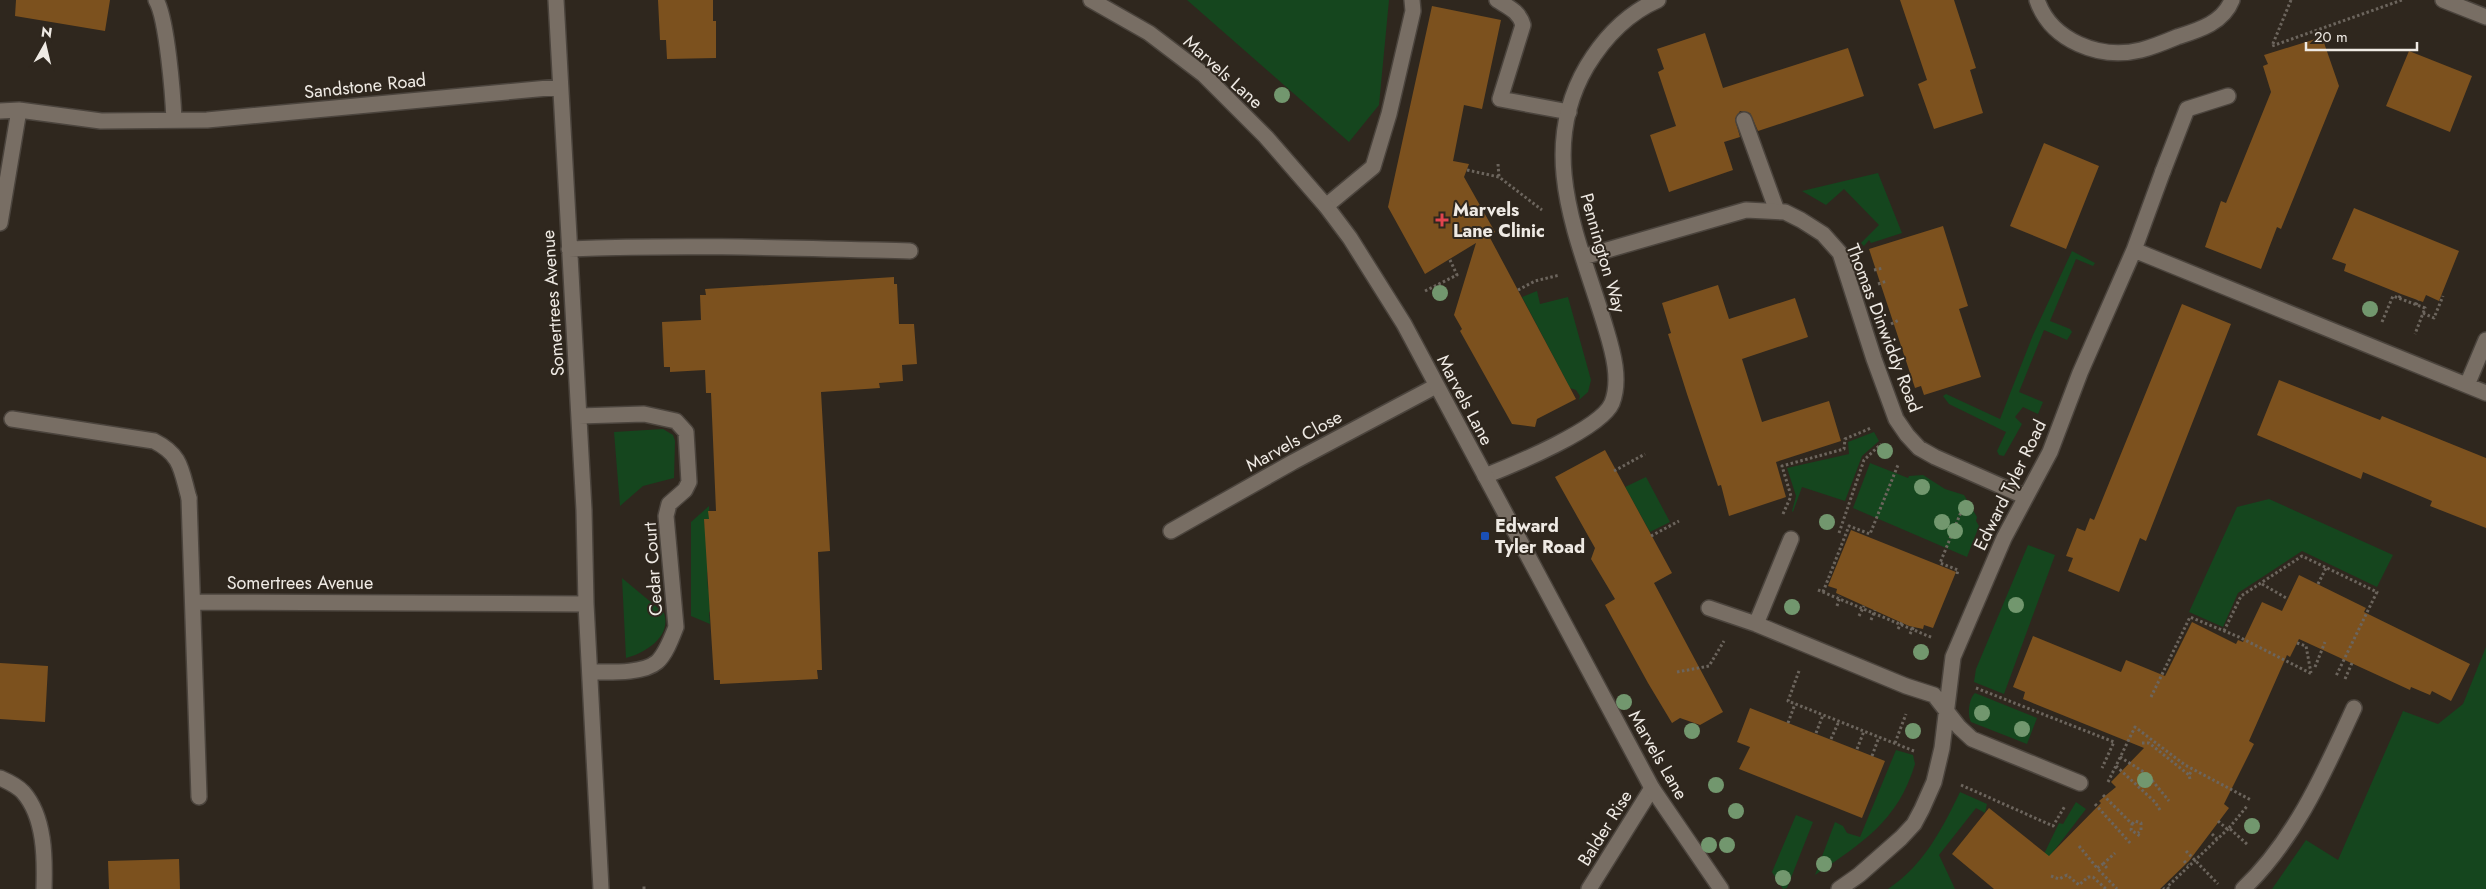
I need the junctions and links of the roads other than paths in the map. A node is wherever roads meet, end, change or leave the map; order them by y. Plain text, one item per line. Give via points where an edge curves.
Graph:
1 (156, 0) edge
2 (556, 0) edge
3 (1091, 0) edge
4 (1412, 0) edge
5 (1497, 0) edge
6 (1658, 0) edge
7 (2037, 0) edge
8 (2232, 0) edge
9 (2443, 0) edge
10 (2486, 17) edge
11 (560, 87) junction
12 (2228, 96) dead end
13 (19, 110) junction
14 (0, 111) edge
15 (1569, 112) junction
16 (174, 120) junction
17 (1744, 120) dead end
18 (1326, 206) junction
19 (1777, 211) junction
20 (0, 224) edge
21 (568, 249) junction
22 (2134, 250) junction
23 (910, 251) dead end
24 (1583, 257) junction
25 (2486, 340) edge
26 (2467, 385) junction
27 (1436, 386) junction
28 (2486, 393) edge
29 (579, 416) junction
30 (12, 419) dead end
31 (1485, 476) junction
32 (2026, 497) junction
33 (1170, 531) dead end
34 (1791, 539) dead end
35 (194, 602) junction
36 (586, 604) junction
37 (1709, 608) dead end
38 (1756, 624) junction
39 (591, 672) junction
40 (2354, 708) dead end
41 (1945, 712) junction
42 (0, 778) edge
43 (2080, 783) dead end
44 (1652, 788) junction
45 (199, 797) dead end
46 (44, 889) edge
47 (601, 889) edge
48 (1589, 889) edge
49 (1721, 889) edge
50 (1839, 889) edge
51 (2243, 889) edge

1 - 16 street via 161,11
2 - 11 street, Somertrees Avenue
3 - 18 street, Marvels Lane via 1149,33 1203,74 1266,137
4 - 18 street via 1413,11 1373,167
5 - 15 street via 1514,10 1523,24 1500,99
6 - 15 street, Pennington Way via 1624,22 1604,43 1582,76
7 - 8 street via 2048,23 2057,32 2111,53 2140,50 2197,31 2222,17
9 - 10 street
11 - 16 street, Sandstone Road via 207,120
11 - 21 street, Somertrees Avenue
12 - 22 street, Edward Tyler Road via 2187,108
13 - 14 street, Sandstone Road
13 - 16 street, Sandstone Road via 101,120
13 - 20 street
15 - 24 street, Pennington Way via 1562,171
17 - 19 street
18 - 27 street, Marvels Lane via 1374,273
19 - 24 street, Thomas Dinwiddy Road via 1746,210
19 - 32 street, Thomas Dinwiddy Road via 1812,227 1840,254 1877,368 1896,419 1907,435 1919,448 1935,457
21 - 23 street via 728,245
21 - 29 street, Somertrees Avenue
22 - 26 street
22 - 32 street, Edward Tyler Road via 2080,372 2050,452
24 - 31 street, Pennington Way via 1613,354 1616,382 1612,404 1602,416 1565,439
25 - 26 street
26 - 28 street
27 - 31 street, Marvels Lane
27 - 33 street, Marvels Close
29 - 36 street, Somertrees Avenue
29 - 39 street, Cedar Court via 644,414 676,421 686,432 689,482 669,504 666,516 676,627 669,643 657,662 644,667 630,671
30 - 35 street via 154,441 170,448 178,462 189,498
31 - 44 street, Marvels Lane
32 - 41 street, Edward Tyler Road via 2004,538 1952,657
34 - 38 street
35 - 36 street, Somertrees Avenue
35 - 45 street
36 - 39 street, Somertrees Avenue
37 - 38 street
38 - 41 street via 1934,695
39 - 47 street, Somertrees Avenue
40 - 51 street via 2304,808 2272,857
41 - 43 street via 1972,739
41 - 50 street, Edward Tyler Road via 1942,748 1934,782 1914,824 1859,875
42 - 46 street via 23,792 35,814 45,863
44 - 48 street, Balder Rise
44 - 49 street, Marvels Lane

